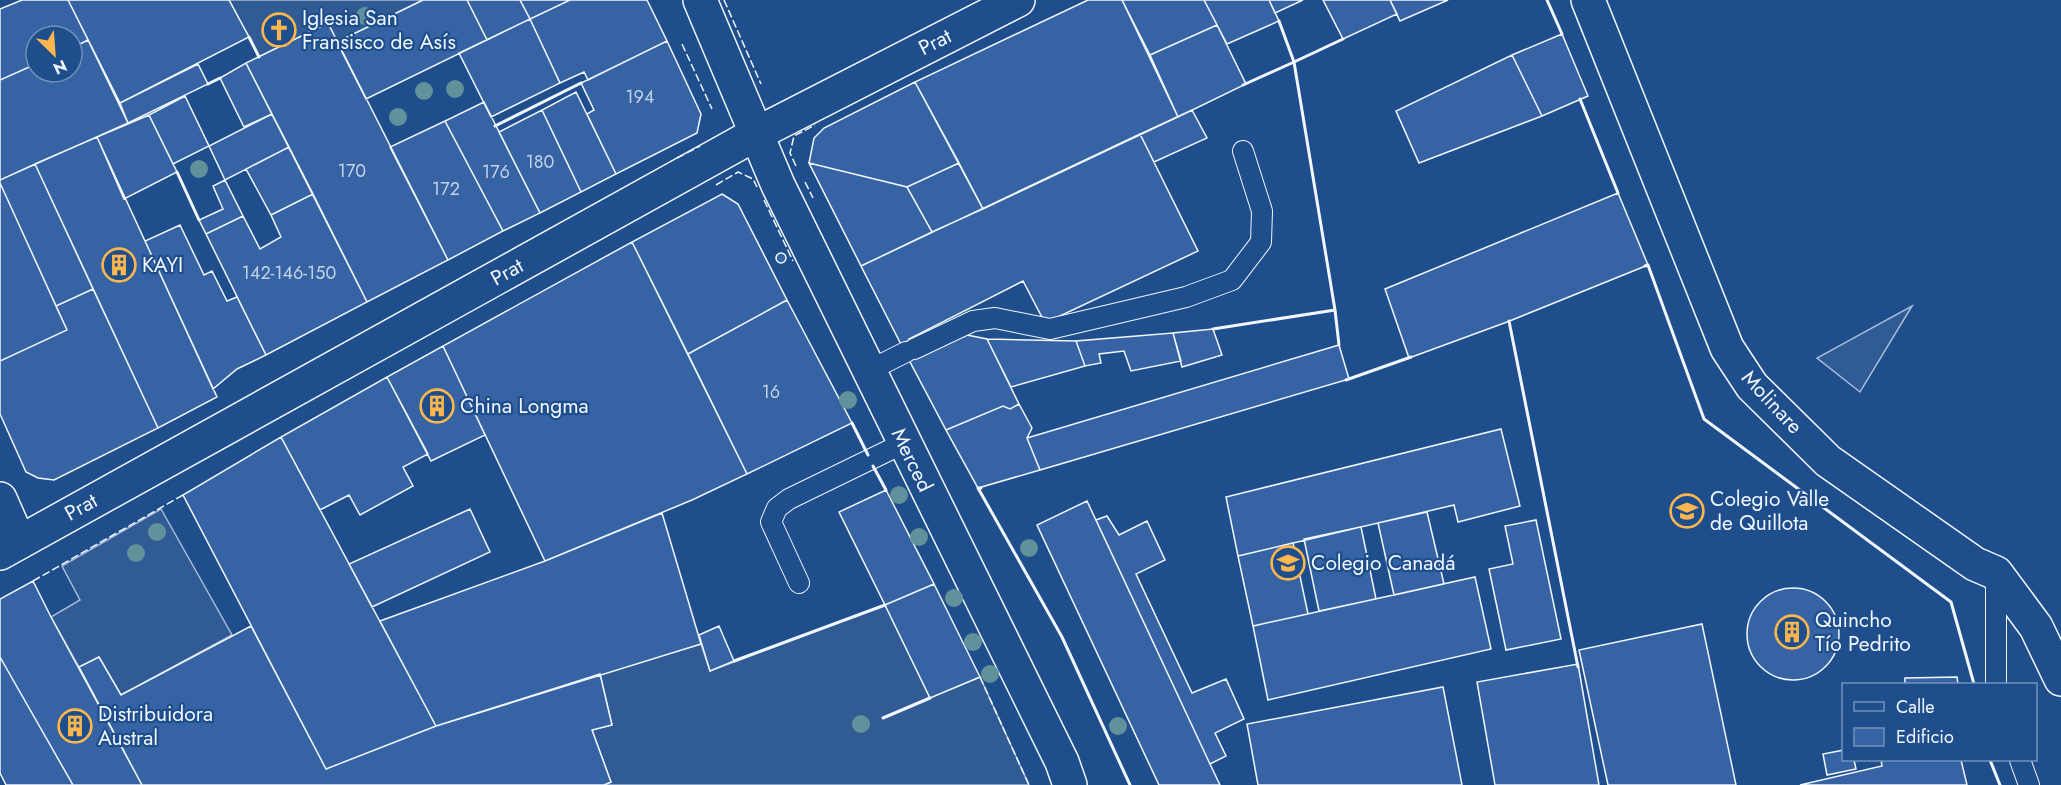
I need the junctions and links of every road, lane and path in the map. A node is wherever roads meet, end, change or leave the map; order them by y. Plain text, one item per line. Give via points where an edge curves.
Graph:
1 (700, 0) edge
2 (1018, 0) edge
3 (1588, 0) edge
4 (754, 135) junction
5 (1243, 151) dead end
6 (868, 371) junction
7 (904, 443) junction
8 (0, 499) edge
9 (10, 547) edge
10 (1996, 573) junction
11 (799, 583) dead end
12 (2061, 679) edge
13 (1996, 683) edge
14 (2021, 761) edge
15 (1070, 785) edge
16 (2029, 785) edge

1 - 4 street, Merced
2 - 4 street, Prat
3 - 10 street, Molinare via 1727,348 1752,386 1828,461 1975,564
4 - 6 street, Merced
4 - 9 street, Prat
5 - 6 lane via 1262,211 1261,243 1232,280 1186,297 1050,329 995,318 972,321
6 - 7 street, Merced
7 - 11 lane via 789,498 777,508 771,522
7 - 15 street, Merced
8 - 9 street
10 - 12 street, Molinare via 2037,627
10 - 13 lane
14 - 16 lane

